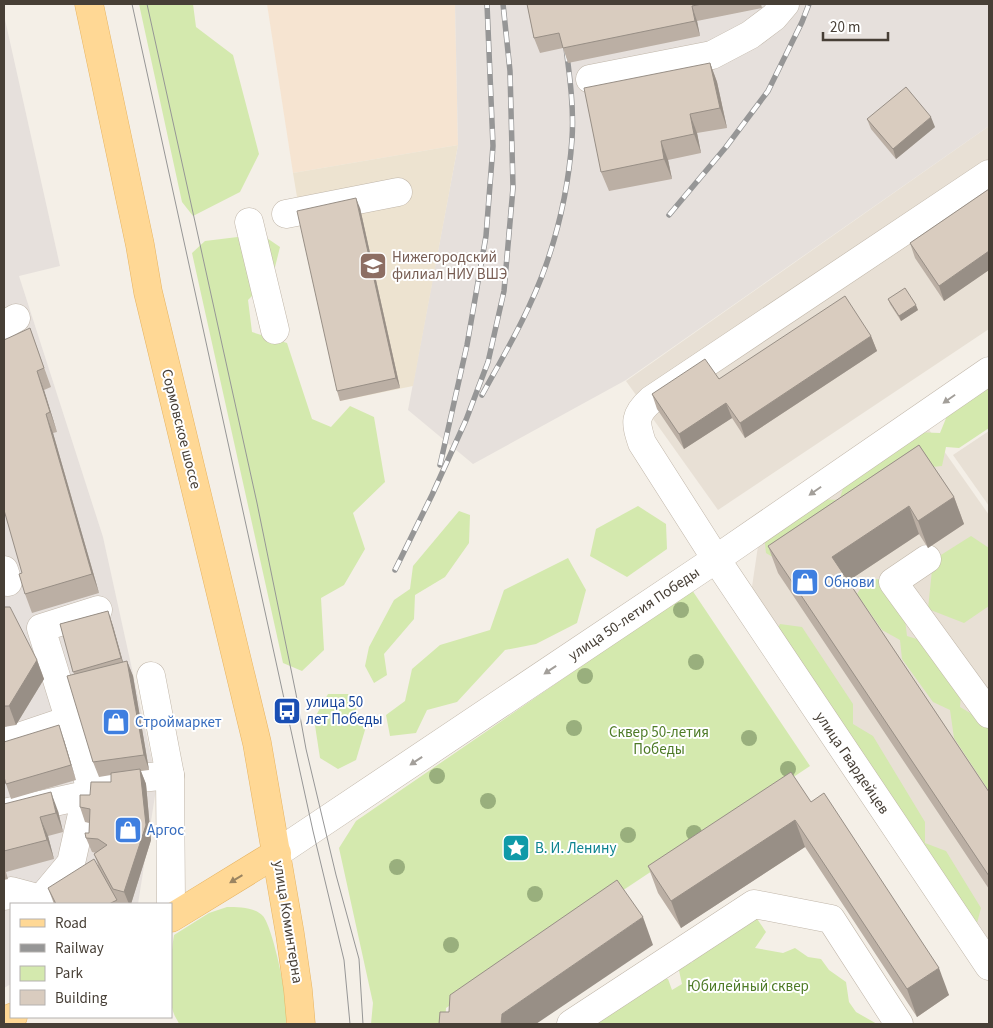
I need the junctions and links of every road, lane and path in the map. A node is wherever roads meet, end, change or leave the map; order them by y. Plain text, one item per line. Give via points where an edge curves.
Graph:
1 (89, 4) edge
2 (785, 4) edge
3 (590, 79) dead end
4 (989, 174) edge
5 (398, 192) dead end
6 (286, 214) dead end
7 (249, 222) dead end
8 (276, 330) dead end
9 (989, 371) edge
10 (716, 559) junction
11 (927, 559) dead end
12 (98, 610) dead end
13 (151, 676) dead end
14 (989, 714) edge
15 (69, 720) junction
16 (4, 742) edge
17 (170, 775) junction
18 (88, 789) junction
19 (4, 813) edge
20 (277, 853) junction
21 (4, 896) edge
22 (42, 901) edge
23 (171, 903) edge
24 (172, 917) edge
25 (985, 951) edge
26 (298, 990) junction
27 (289, 1024) edge
28 (301, 1024) edge
29 (571, 1024) edge
30 (899, 1024) edge

1 - 20 main road, Сормовское шоссе via 148,292 257,743
2 - 3 street via 750,35 712,55
4 - 10 street, улица Гвардейцев via 642,408 637,417 637,429 642,443
5 - 6 street
7 - 8 street
9 -> 10 street, улица 50-летия Победы
10 -> 20 street, улица 50-летия Победы
10 - 25 street, улица Гвардейцев
11 - 14 street via 893,582
12 - 15 street via 40,628
13 - 17 street
15 - 16 street
15 - 18 street
17 - 18 street
17 - 23 street
18 - 19 street
18 - 22 street via 70,863
20 -> 24 main road, улица Коминтерна
20 - 26 main road, улица Коминтерна
21 - 22 street via 12,891
26 - 27 main road
26 - 28 main road, улица Коминтерна
29 - 30 street via 754,904 831,919

